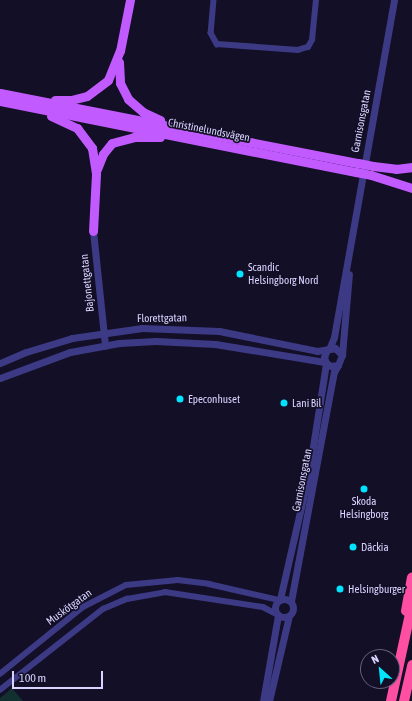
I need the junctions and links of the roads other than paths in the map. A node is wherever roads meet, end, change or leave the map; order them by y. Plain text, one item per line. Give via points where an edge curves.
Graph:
1 (130, 0) edge
2 (214, 0) edge
3 (316, 0) edge
4 (394, 0) edge
5 (120, 50) junction
6 (0, 93) edge
7 (0, 101) edge
8 (10, 103) junction
9 (203, 132) junction
10 (227, 146) junction
11 (357, 167) junction
12 (412, 167) edge
13 (372, 170) junction
14 (96, 174) junction
15 (412, 188) edge
16 (93, 232) joint
17 (349, 246) junction
18 (103, 332) junction
19 (105, 345) junction
20 (328, 350) junction
21 (342, 355) junction
22 (0, 363) edge
23 (325, 363) junction
24 (338, 365) junction
25 (0, 378) edge
26 (412, 578) edge
27 (280, 600) junction
28 (291, 601) junction
29 (412, 605) edge
30 (277, 614) junction
31 (289, 616) junction
32 (402, 648) junction
33 (412, 665) edge
34 (0, 674) edge
35 (0, 690) edge
36 (263, 701) edge
37 (270, 701) edge
38 (391, 701) edge
39 (404, 701) edge

1 - 5 main road
2 - 3 street via 211,33 217,44 298,50 308,47 312,40
4 - 17 street, Garnisonsgatan
5 - 6 main road via 108,80 87,96 58,100
5 - 9 main road via 120,83 131,102 151,116
6 - 9 main road, Christinelundsvägen
7 - 8 main road, Christinelundsvägen
8 - 10 main road, Christinelundsvägen
8 - 14 main road via 58,118 77,128 92,148
9 - 11 main road, Christinelundsvägen
10 - 11 main road, Christinelundsvägen
10 - 14 main road via 153,137 125,138 107,148
11 - 13 main road, Christinelundsvägen, bridge
12 - 13 main road, Christinelundsvägen
13 - 15 main road, Christinelundsvägen
14 - 16 main road
16 - 18 street, Bajonettgatan
17 - 20 street, Garnisonsgatan via 334,337
17 - 21 street, Garnisonsgatan
18 - 19 street, Bajonettgatan
18 - 20 street, Florettgatan via 142,328 188,328 254,337 314,351
18 - 22 street, Florettgatan via 48,345
19 - 23 street, Florettgatan via 183,341
19 - 25 street, Florettgatan via 46,359
20 - 21 street via 337,349
20 - 23 street, Garnisonsgatan via 324,357
21 - 24 street, Garnisonsgatan
23 - 24 street via 332,367
23 - 27 street, Garnisonsgatan via 308,472
24 - 28 street, Garnisonsgatan via 334,372
26 - 32 highway
27 - 28 street
27 - 30 street, Garnisonsgatan via 275,606
27 - 34 street, Muskötgatan via 209,584 178,580 126,585 83,607
28 - 31 street, Garnisonsgatan via 294,609
29 - 32 highway
30 - 31 street
30 - 35 street, Muskötgatan via 263,607 165,592 132,597 103,609
30 - 36 street, Garnisonsgatan
31 - 37 street, Garnisonsgatan
32 - 38 highway
33 - 39 highway

